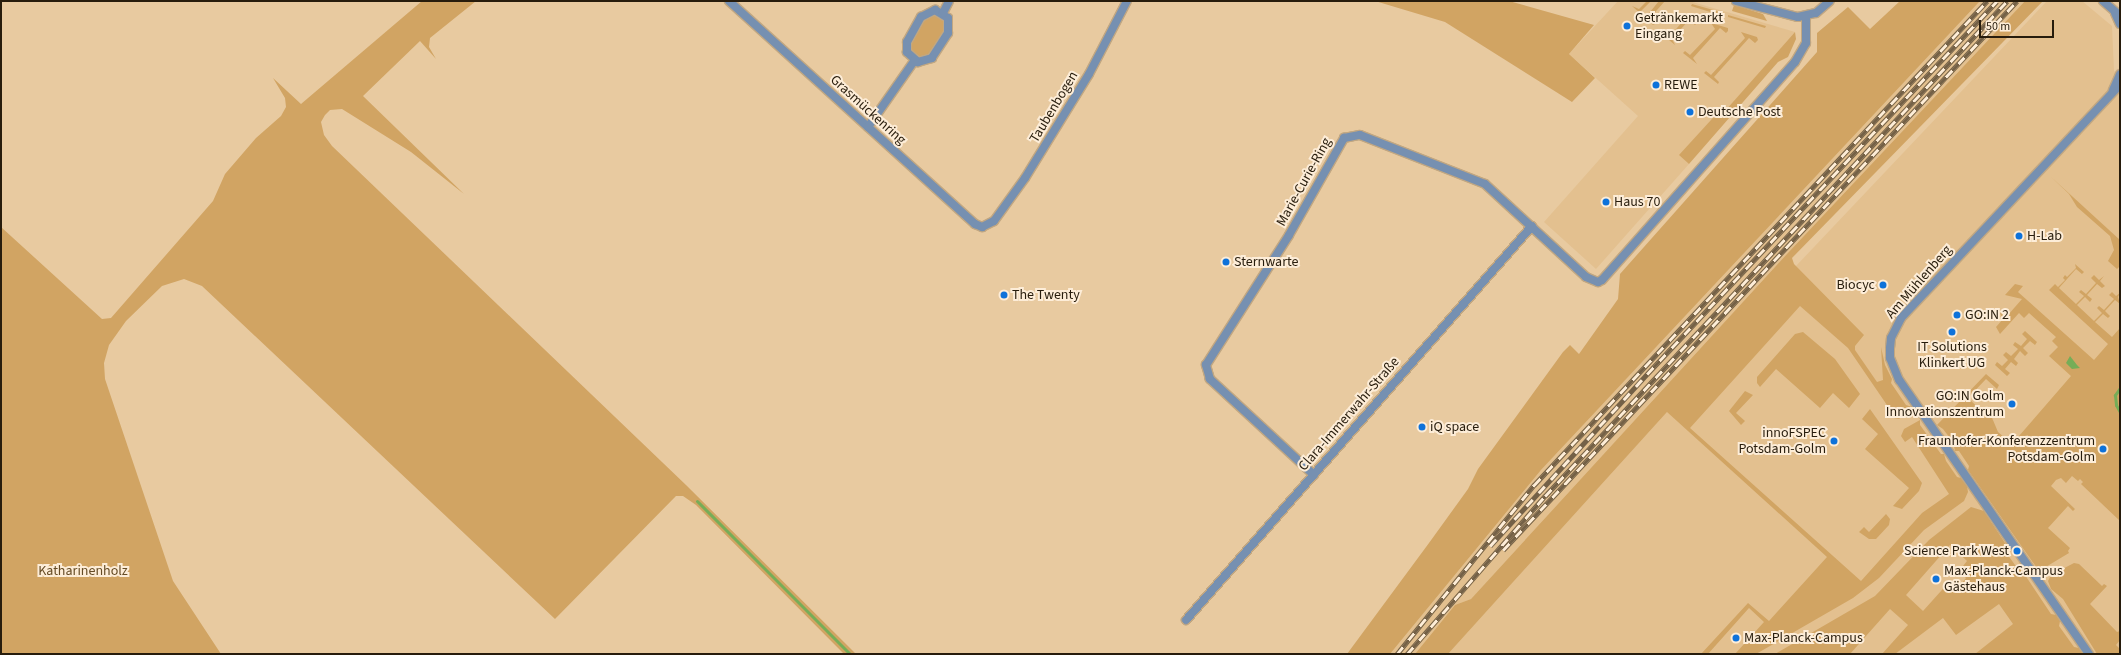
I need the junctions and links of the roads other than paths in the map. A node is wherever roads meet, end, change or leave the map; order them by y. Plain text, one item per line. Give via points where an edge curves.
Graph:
1 (729, 1) edge
2 (949, 1) edge
3 (1127, 1) edge
4 (1736, 1) edge
5 (1830, 1) edge
6 (2103, 1) edge
7 (942, 13) junction
8 (2118, 14) edge
9 (1806, 16) junction
10 (2120, 24) edge
11 (915, 60) junction
12 (2120, 74) edge
13 (2120, 85) edge
14 (2111, 92) junction
15 (868, 127) junction
16 (994, 221) joint
17 (1532, 226) junction
18 (1314, 475) junction
19 (1186, 620) dead end
20 (2089, 654) edge

1 - 15 street, Grasmückenring
2 - 7 street
3 - 16 street, Taubenbogen via 1067,113
4 - 9 street via 1789,16
5 - 9 street via 1816,13
6 - 8 street
7 - 11 street via 950,22 948,33 932,58 923,62
7 - 11 street via 935,10 925,13 909,37 907,52
8 - 10 street
9 - 17 street, Marie-Curie-Ring via 1806,43 1795,62 1602,280 1592,281
11 - 15 street
12 - 14 street, Am Mühlenberg
13 - 14 street, Am Mühlenberg
14 - 20 street, Am Mühlenberg via 1901,318 1891,338 1890,348 1890,358 1899,380
15 - 16 street, Grasmückenring via 975,224 986,227
17 - 18 street, Clara-Immerwahr-Straße
17 - 18 street, Marie-Curie-Ring via 1480,182 1360,135 1344,138 1289,235 1206,364 1210,379
18 - 19 street, Clara-Immerwahr-Straße

